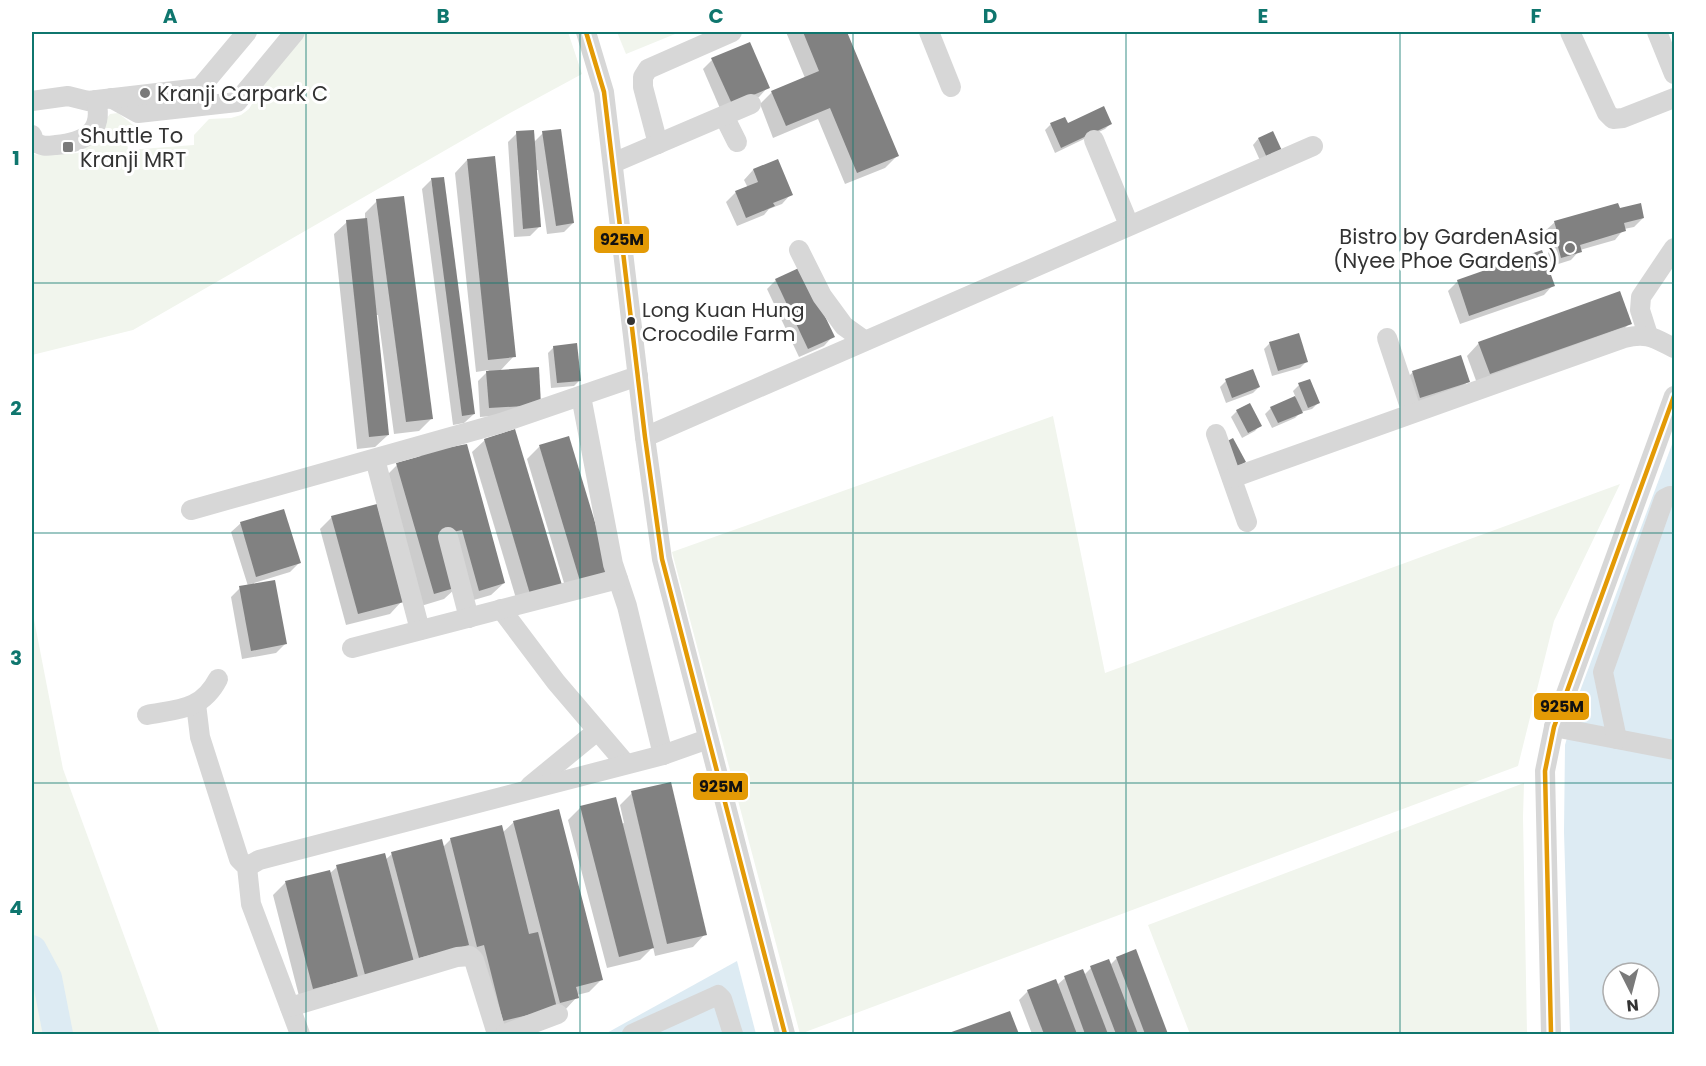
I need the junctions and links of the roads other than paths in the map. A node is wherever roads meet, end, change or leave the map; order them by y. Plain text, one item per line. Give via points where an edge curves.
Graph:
1 (247, 32) edge
2 (295, 32) edge
3 (586, 32) edge
4 (732, 32) edge
5 (929, 32) edge
6 (1570, 32) edge
7 (1657, 32) edge
8 (1674, 74) edge
9 (951, 87) dead end
10 (112, 98) junction
11 (1674, 99) edge
12 (32, 101) edge
13 (751, 104) dead end
14 (724, 116) junction
15 (32, 135) edge
16 (1094, 140) dead end
17 (737, 142) dead end
18 (658, 144) junction
19 (1313, 146) dead end
20 (613, 163) junction
21 (1129, 225) junction
22 (1674, 248) edge
23 (798, 250) dead end
24 (1648, 335) junction
25 (1387, 338) dead end
26 (865, 341) junction
27 (1674, 348) edge
28 (638, 376) junction
29 (581, 396) junction
30 (1674, 396) edge
31 (1412, 413) junction
32 (1216, 434) dead end
33 (645, 437) junction
34 (375, 459) junction
35 (1232, 478) junction
36 (1674, 496) edge
37 (191, 510) dead end
38 (1247, 522) dead end
39 (448, 537) dead end
40 (618, 579) junction
41 (501, 609) junction
42 (469, 618) junction
43 (420, 630) junction
44 (352, 648) dead end
45 (218, 679) dead end
46 (196, 704) junction
47 (147, 715) dead end
48 (1554, 727) junction
49 (597, 731) junction
50 (708, 739) junction
51 (1617, 739) junction
52 (1674, 749) edge
53 (663, 755) junction
54 (626, 764) junction
55 (526, 789) junction
56 (247, 867) junction
57 (290, 1007) junction
58 (558, 1014) dead end
59 (300, 1035) edge
60 (497, 1035) edge
61 (505, 1035) edge
62 (632, 1035) edge
63 (733, 1035) edge
64 (784, 1035) edge
65 (1551, 1035) edge

1 - 10 street via 200,88
2 - 10 street via 237,102 138,113
3 - 20 street via 604,92
4 - 18 street via 648,69 643,87
5 - 9 street
6 - 11 street via 1613,119
7 - 8 street
10 - 12 street via 88,101 68,96
10 - 15 street via 82,140 44,146 34,141
13 - 14 street
14 - 17 street
14 - 18 street
16 - 21 street
18 - 20 street
19 - 21 street
20 - 28 street
21 - 26 street
22 - 24 street via 1641,297 1640,310
23 - 26 street via 822,296 844,326
24 - 27 street
24 - 31 street via 1624,338
25 - 31 street
26 - 33 street
28 - 29 street
28 - 33 street
29 - 34 street
29 - 40 street
30 - 48 street
31 - 35 street
32 - 35 street
33 - 50 street via 662,559
34 - 37 street
34 - 43 street
35 - 38 street
36 - 51 street via 1664,499 1603,672
39 - 42 street
40 - 41 street
40 - 53 street
41 - 42 street
41 - 49 street
42 - 43 street
43 - 44 street
45 - 46 street via 211,693
46 - 47 street
46 - 56 street via 200,737 239,859
48 - 51 street
48 - 65 street via 1545,771
49 - 54 street
49 - 55 street
50 - 53 street
50 - 64 street
51 - 52 street
53 - 54 street
54 - 55 street
55 - 56 street via 259,860
56 - 57 street via 251,904
57 - 59 street
57 - 60 street via 470,956
58 - 61 street
62 - 63 street via 718,995

